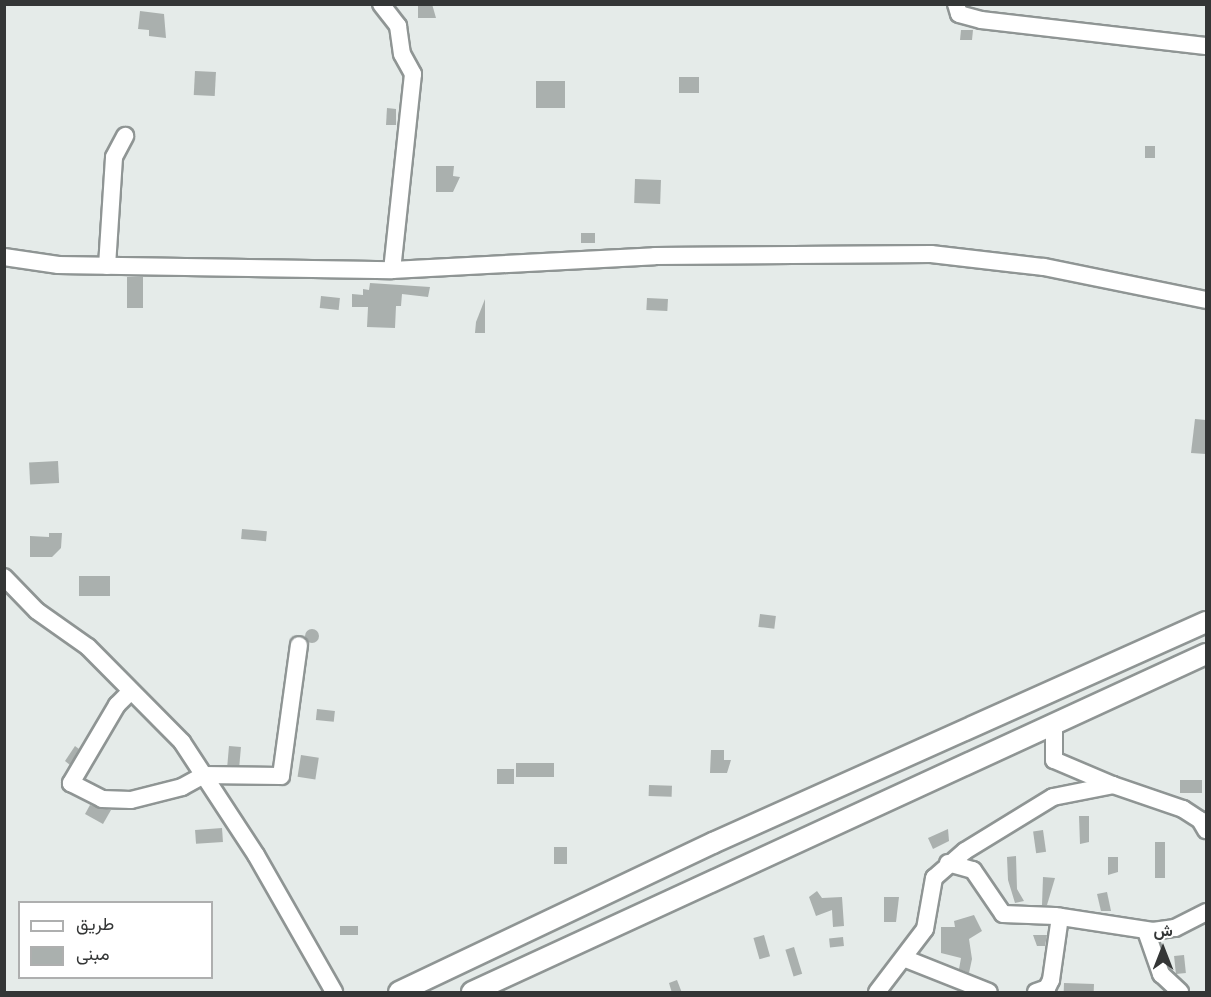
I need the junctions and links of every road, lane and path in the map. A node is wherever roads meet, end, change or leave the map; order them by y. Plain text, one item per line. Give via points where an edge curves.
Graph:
1 (381, 4) edge
2 (956, 4) edge
3 (1206, 46) edge
4 (125, 136) dead end
5 (4, 257) edge
6 (107, 266) junction
7 (392, 270) junction
8 (1206, 300) edge
9 (4, 577) edge
10 (1206, 622) edge
11 (299, 645) dead end
12 (1206, 654) edge
13 (131, 691) junction
14 (1054, 724) junction
15 (204, 775) junction
16 (1113, 784) junction
17 (1206, 830) edge
18 (948, 864) junction
19 (1206, 912) edge
20 (1059, 917) junction
21 (1146, 931) junction
22 (906, 959) junction
23 (875, 992) edge
24 (334, 993) edge
25 (399, 993) edge
26 (472, 993) edge
27 (989, 993) edge
28 (1036, 993) edge
29 (1180, 993) edge

1 - 7 street via 398,26 402,54 413,74
2 - 3 street via 959,14 981,20
4 - 6 street via 114,157
5 - 6 street via 58,265
6 - 7 street
7 - 8 street via 655,256 931,254 1044,267
9 - 13 street via 37,611 88,647
10 - 25 main road via 713,843
11 - 15 street via 281,776
12 - 14 main road
13 - 15 street via 182,742
13 - 15 street via 117,705 71,783 102,799 131,800 183,787
14 - 16 street via 1054,760
14 - 26 main road
15 - 24 street via 256,855
16 - 17 street via 1183,809 1200,820
16 - 18 street via 1053,797
18 - 20 street via 973,870 1004,914
18 - 22 street via 934,878 925,929
19 - 21 street via 1165,931
20 - 21 street
20 - 28 street via 1051,980 1047,988
21 - 29 street via 1161,974
22 - 23 street
22 - 27 street

